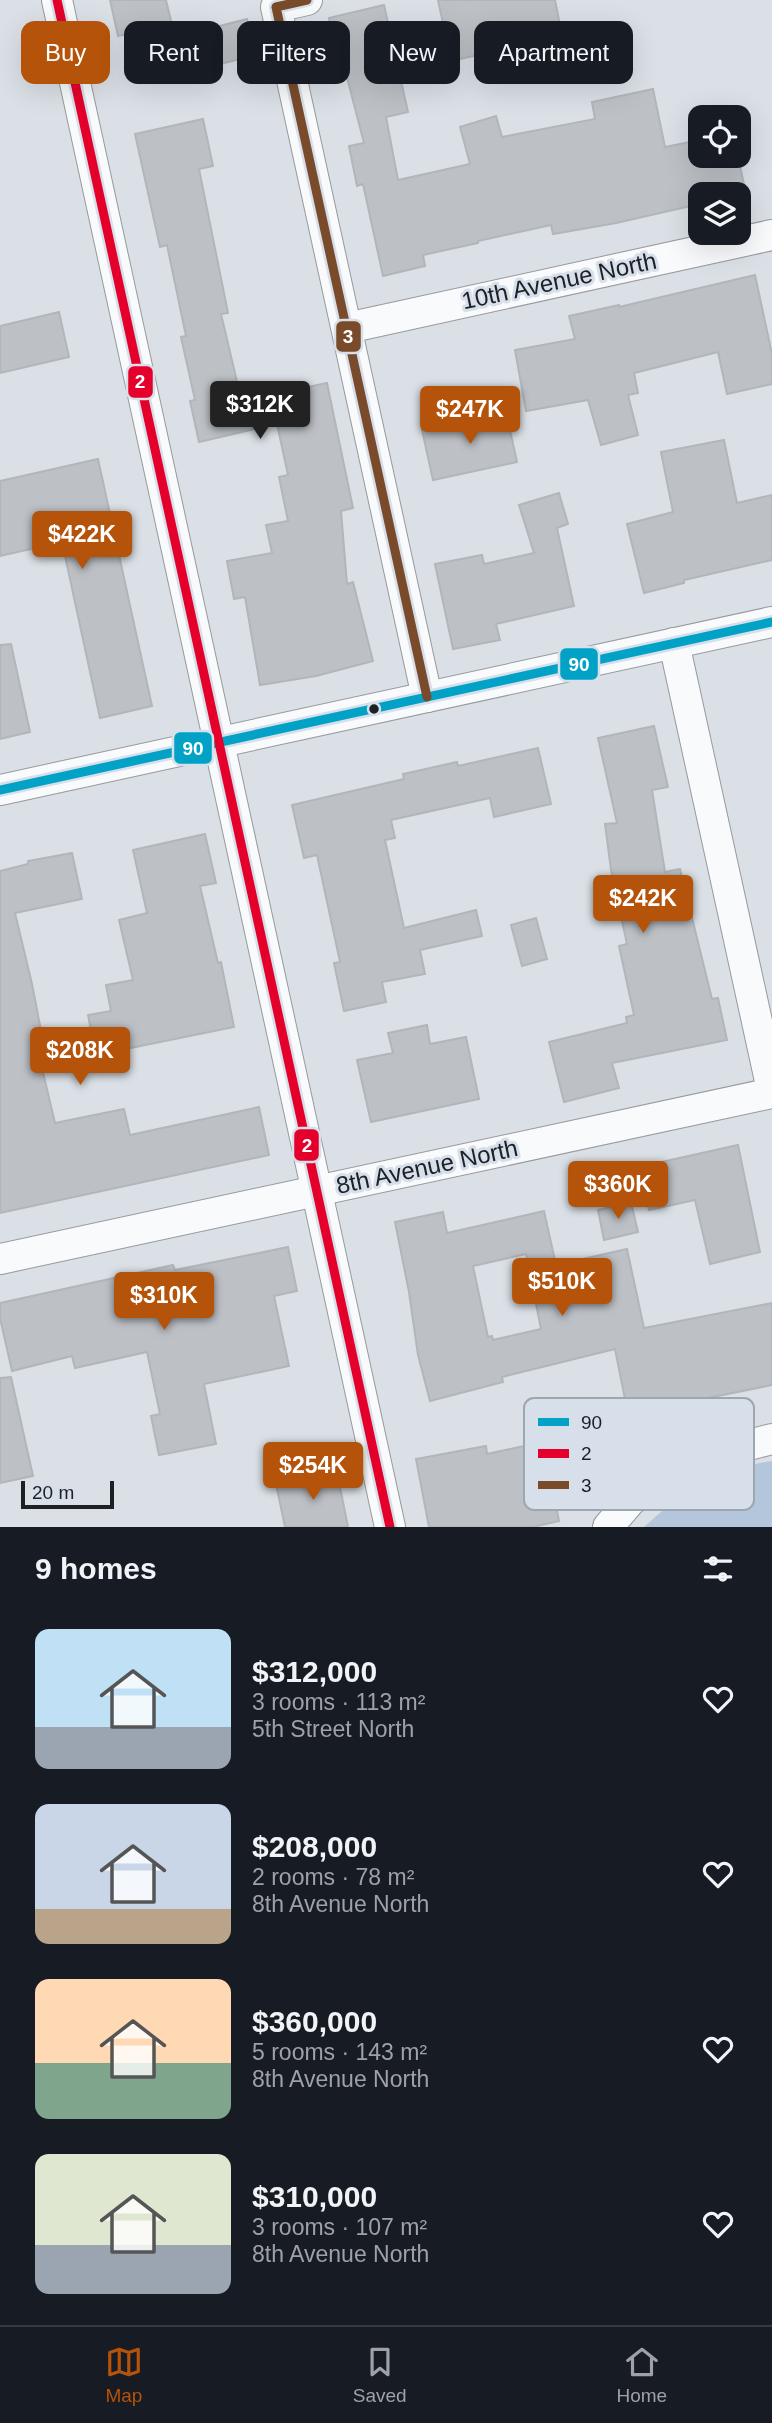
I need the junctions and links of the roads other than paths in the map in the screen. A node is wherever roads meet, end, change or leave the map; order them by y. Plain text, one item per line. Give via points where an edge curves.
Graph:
1 (57, 0) edge
2 (307, 0) edge
3 (772, 235) edge
4 (347, 328) junction
5 (772, 622) edge
6 (674, 643) junction
7 (428, 697) junction
8 (219, 743) junction
9 (0, 790) edge
10 (772, 1092) edge
11 (316, 1190) junction
12 (0, 1259) edge
13 (772, 1438) edge
14 (754, 1443) edge
15 (622, 1510) edge
16 (390, 1527) edge
17 (608, 1527) edge

1 - 8 street
2 - 4 street via 276,7
3 - 4 street, 10th Avenue North
4 - 7 street
5 - 6 street
6 - 7 street
6 - 10 street
7 - 8 street
8 - 9 street
8 - 11 street
10 - 11 street, 8th Avenue North
11 - 12 street, 8th Avenue North
11 - 16 street
13 - 14 street
15 - 17 street

